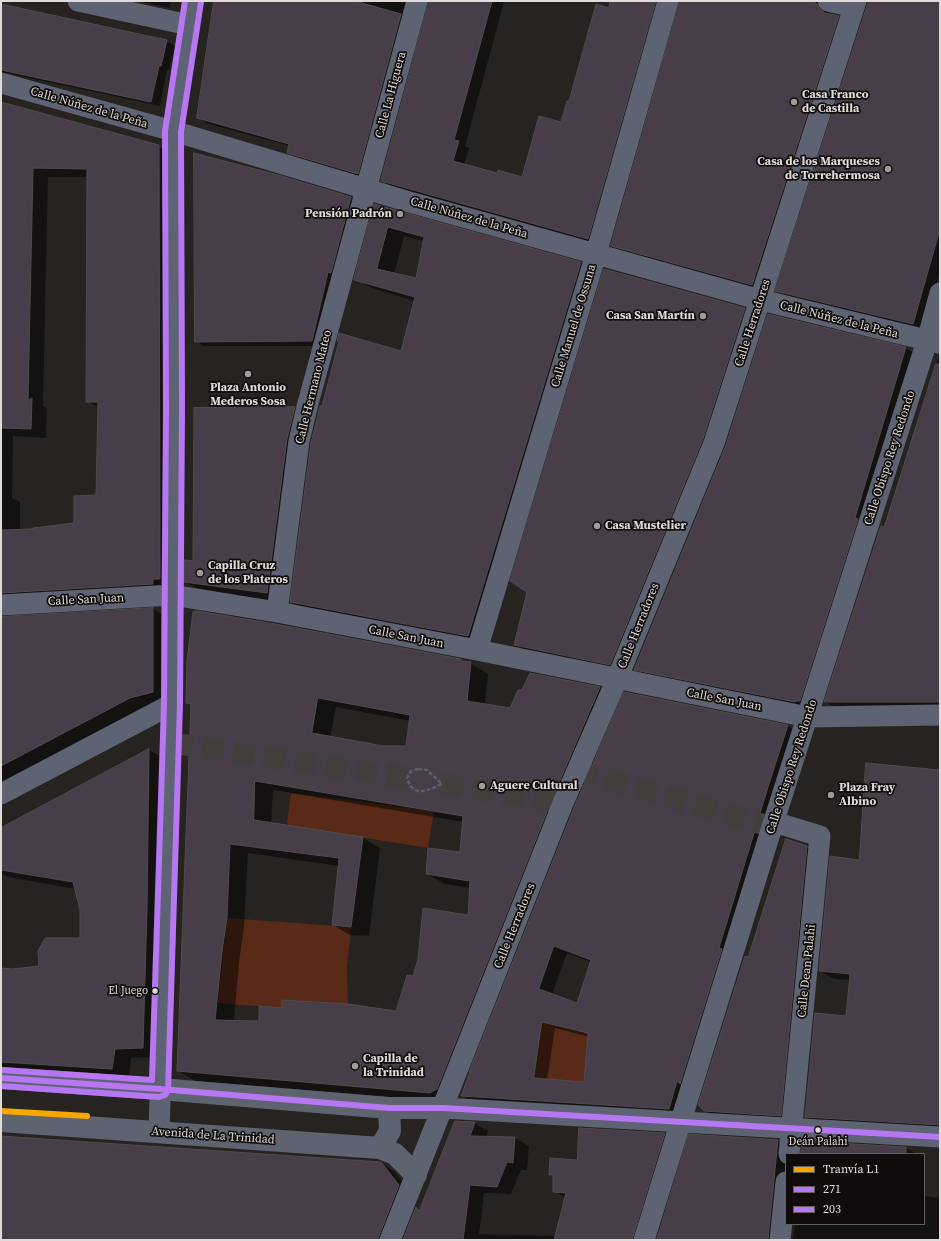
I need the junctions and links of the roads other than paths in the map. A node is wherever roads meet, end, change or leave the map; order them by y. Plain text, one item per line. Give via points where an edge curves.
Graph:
1 (81, 1) edge
2 (192, 1) edge
3 (668, 1) edge
4 (828, 1) edge
5 (411, 2) edge
6 (855, 4) edge
7 (189, 24) junction
8 (1, 83) edge
9 (173, 131) junction
10 (365, 189) junction
11 (596, 254) junction
12 (940, 293) edge
13 (760, 300) junction
14 (933, 342) edge
15 (172, 595) junction
16 (1, 605) edge
17 (277, 612) junction
18 (477, 650) junction
19 (617, 679) junction
20 (172, 704) junction
21 (940, 715) edge
22 (808, 716) junction
23 (1, 794) edge
24 (774, 822) junction
25 (1, 1078) edge
26 (160, 1089) junction
27 (389, 1108) junction
28 (443, 1108) junction
29 (1, 1121) edge
30 (680, 1121) junction
31 (791, 1128) junction
32 (159, 1132) junction
33 (940, 1137) edge
34 (380, 1148) junction
35 (789, 1153) edge
36 (416, 1175) junction
37 (785, 1192) edge
38 (390, 1240) edge
39 (644, 1240) edge
40 (780, 1240) edge

1 - 7 street
2 - 7 street
3 - 11 street, Calle Manuel de Ossuna
4 - 6 street
5 - 10 street, Calle La Higuera
6 - 13 street, Calle Herradores
7 - 9 street
8 - 9 street, Calle Núñez de la Peña
9 - 10 street, Calle Núñez de la Peña
9 - 15 street
10 - 11 street, Calle Núñez de la Peña
10 - 17 street, Calle Hermano Mateo via 301,434
11 - 13 street, Calle Núñez de la Peña
11 - 18 street, Calle Manuel de Ossuna
12 - 14 street, Calle Obispo Rey Redondo
13 - 14 street, Calle Núñez de la Peña
13 - 19 street, Calle Herradores via 714,443
14 - 22 street, Calle Obispo Rey Redondo
15 - 16 street, Calle San Juan
15 - 17 street, Calle San Juan
15 - 20 street
17 - 18 street, Calle San Juan
18 - 19 street, Calle San Juan
19 - 22 street, Calle San Juan
19 - 28 street, Calle Herradores via 563,803
20 - 23 street
20 - 26 street
21 - 22 street, Calle San Juan
22 - 24 street, Calle Obispo Rey Redondo
24 - 30 street, Calle Obispo Rey Redondo
24 - 31 street, Calle Dean Palahi via 820,836
25 - 26 main road
26 - 27 main road
26 - 32 street
27 - 28 main road
27 - 34 main road via 390,1132
28 - 30 street
28 - 36 street, Calle Herradores
29 - 32 main road, Avenida de La Trinidad
30 - 31 street
30 - 39 street, Calle Obispo Rey Redondo
31 - 33 street
31 - 35 street, Calle Dean Palahi
32 - 34 main road, Avenida de La Trinidad
34 - 36 main road, Avenida de La Trinidad via 395,1154
36 - 38 street, Calle Herradores
37 - 40 street

